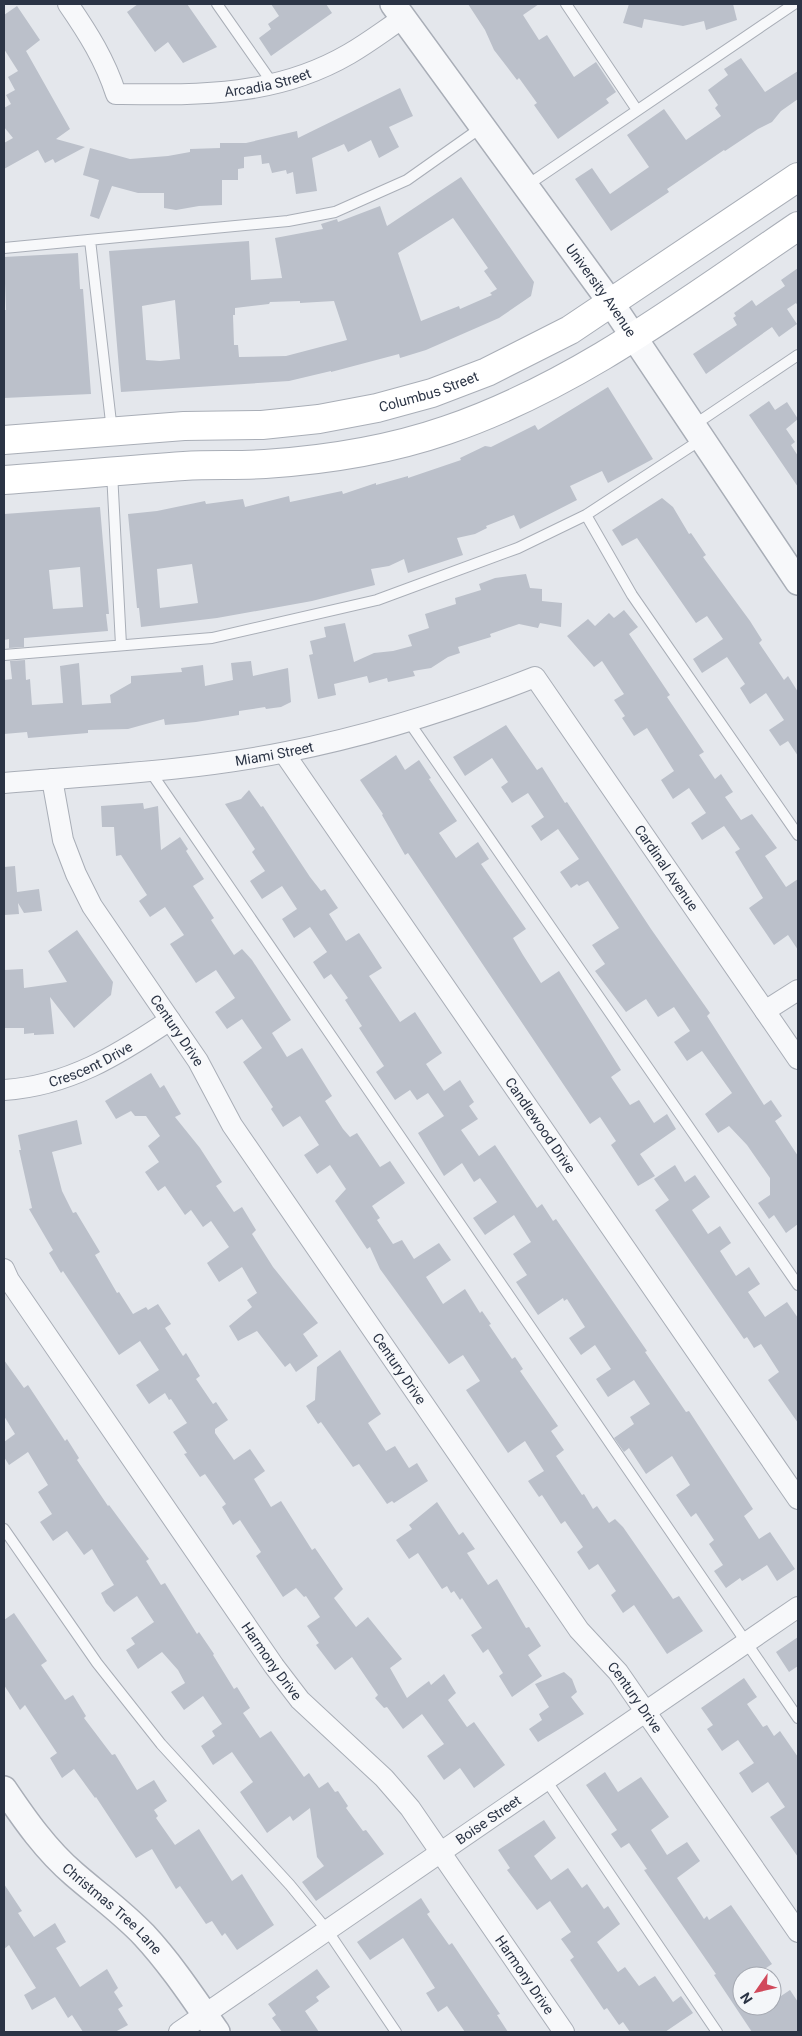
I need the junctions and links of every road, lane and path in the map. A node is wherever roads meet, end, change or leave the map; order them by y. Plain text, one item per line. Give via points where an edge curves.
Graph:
1 (68, 4) edge
2 (217, 4) edge
3 (566, 4) edge
4 (794, 4) edge
5 (398, 11) edge
6 (273, 84) junction
7 (637, 110) junction
8 (482, 126) junction
9 (798, 177) edge
10 (526, 186) junction
11 (798, 226) edge
12 (90, 240) junction
13 (4, 248) edge
14 (611, 303) junction
15 (634, 337) junction
16 (798, 355) edge
17 (112, 432) junction
18 (698, 432) junction
19 (4, 440) edge
20 (112, 472) junction
21 (4, 480) edge
22 (586, 515) junction
23 (798, 582) edge
24 (121, 645) junction
25 (4, 655) edge
26 (536, 677) joint
27 (409, 722) junction
28 (284, 753) junction
29 (150, 771) junction
30 (52, 779) junction
31 (4, 783) edge
32 (798, 835) edge
33 (798, 990) edge
34 (766, 1011) junction
35 (170, 1020) junction
36 (798, 1059) edge
37 (4, 1090) edge
38 (4, 1269) edge
39 (798, 1285) edge
40 (798, 1499) edge
41 (4, 1529) edge
42 (798, 1607) edge
43 (746, 1642) junction
44 (646, 1711) junction
45 (798, 1718) edge
46 (546, 1780) junction
47 (4, 1789) edge
48 (441, 1852) junction
49 (328, 1930) junction
50 (798, 1932) edge
51 (211, 2023) edge
52 (179, 2032) edge
53 (396, 2032) edge
54 (564, 2032) edge
55 (717, 2032) edge

1 - 6 street, Arcadia Street via 98,49 116,94 218,94
2 - 6 lane
3 - 7 lane
4 - 7 lane
5 - 6 street, Arcadia Street via 349,54 314,71
5 - 8 street, University Avenue
7 - 10 lane
8 - 10 street, University Avenue
8 - 12 lane via 407,180 335,212 288,221
9 - 14 main road, Columbus Street
10 - 14 street, University Avenue
11 - 15 main road
12 - 13 lane
12 - 17 lane
14 - 15 street, University Avenue
14 - 17 main road, Columbus Street via 570,330 487,372 432,393 376,408 262,425 184,426
15 - 18 street, University Avenue
15 - 20 main road via 555,384 503,409 445,431 386,447 325,459 264,465 186,466
16 - 18 lane
17 - 19 main road, Columbus Street
18 - 22 lane
18 - 23 street, University Avenue
20 - 21 main road
20 - 24 lane
22 - 24 lane via 518,548 377,600 212,638
22 - 32 lane via 632,595
24 - 25 lane
26 - 27 street, Miami Street
26 - 34 street, Cardinal Avenue
27 - 28 street, Miami Street
27 - 39 lane
28 - 29 street, Miami Street
28 - 40 street, Candlewood Drive
29 - 30 street, Miami Street
29 - 43 lane
30 - 31 street, Miami Street
30 - 35 street, Century Drive via 63,840 76,874 92,906
33 - 34 street
34 - 36 street, Cardinal Avenue
35 - 37 street, Crescent Drive via 120,1054 87,1070 54,1082
35 - 44 street, Century Drive via 198,1061 232,1125 579,1630 618,1672
38 - 48 street, Harmony Drive via 274,1666 300,1700 384,1778
41 - 49 lane via 97,1663 161,1744
42 - 43 street, Boise Street
43 - 44 street, Boise Street
43 - 45 lane
44 - 46 street, Boise Street
44 - 50 street, Century Drive
46 - 48 street, Boise Street
46 - 55 lane
47 - 51 street, Christmas Tree Lane via 46,1846 143,1934
48 - 49 street, Boise Street
48 - 54 street, Harmony Drive
49 - 51 street, Boise Street
49 - 53 lane
51 - 52 street, Boise Street

